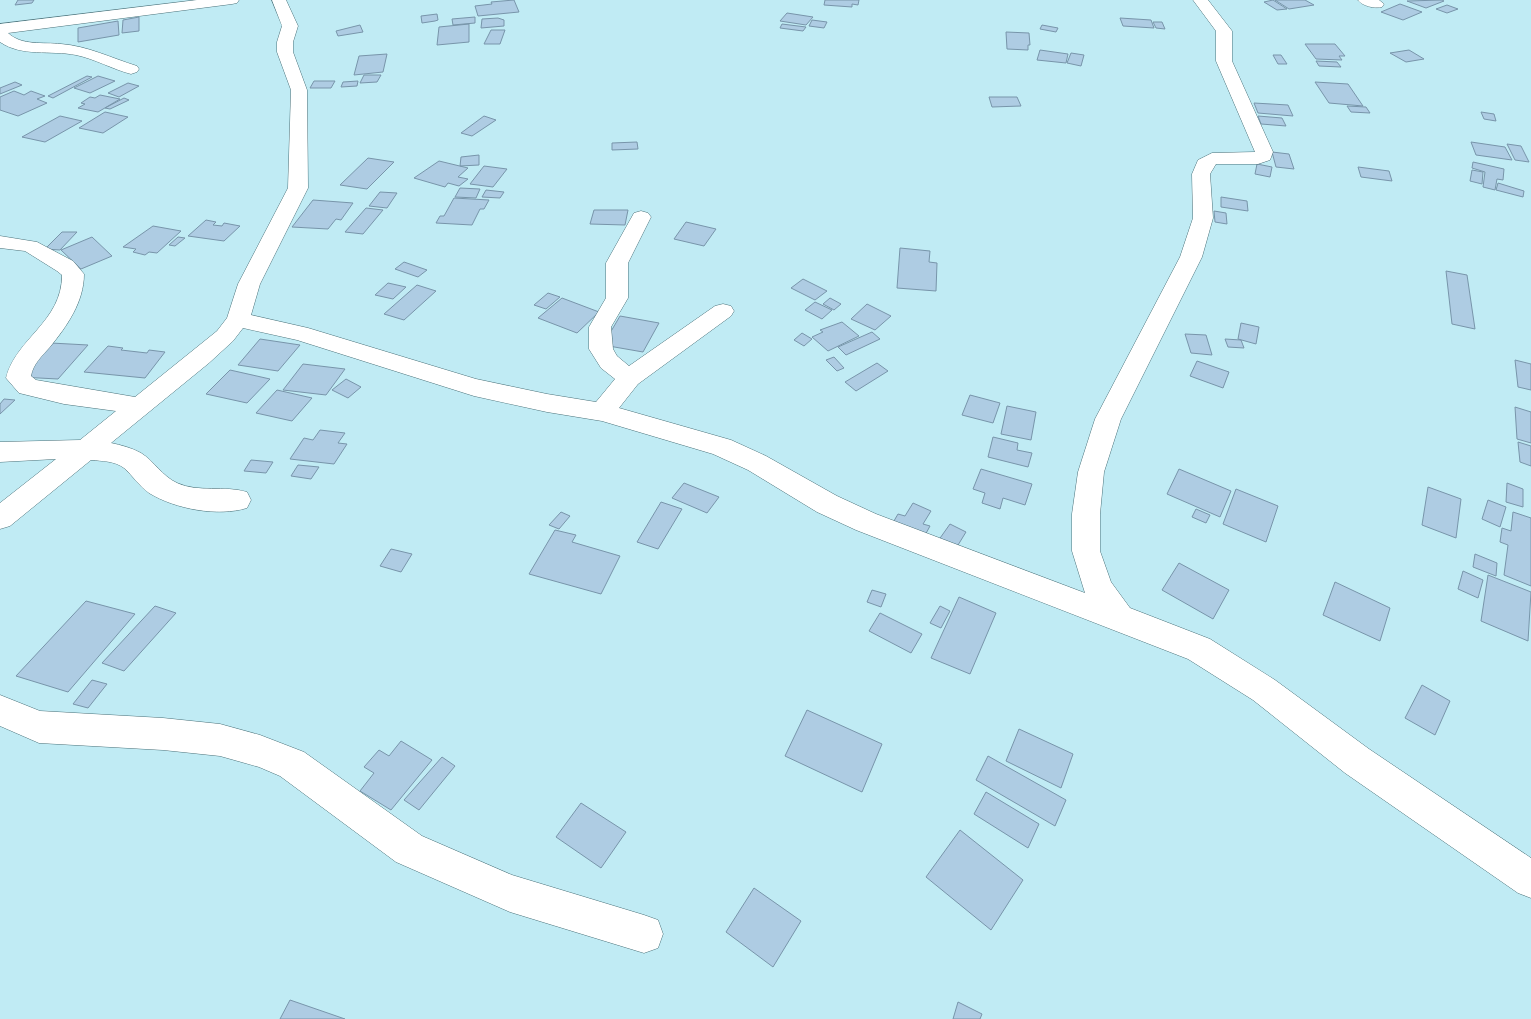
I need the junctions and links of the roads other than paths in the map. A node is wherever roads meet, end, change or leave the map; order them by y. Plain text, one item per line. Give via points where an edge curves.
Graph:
1 (232, 0) edge
2 (279, 0) edge
3 (1200, 0) edge
4 (0, 29) edge
5 (0, 33) edge
6 (131, 69) dead end
7 (640, 217) dead end
8 (0, 242) edge
9 (723, 311) dead end
10 (238, 320) junction
11 (629, 378) junction
12 (139, 406) junction
13 (602, 412) junction
14 (84, 450) junction
15 (0, 452) edge
16 (236, 500) dead end
17 (0, 518) edge
18 (1119, 617) junction
19 (0, 710) edge
20 (1531, 880) edge
21 (644, 934) dead end

1 - 4 street
2 - 10 street via 290,26 285,52 299,90 298,188 252,276
3 - 18 street via 1224,31 1224,61 1264,152 1258,158 1212,159 1205,164 1201,174 1203,218 1191,257 1108,419 1091,472 1086,551 1098,588
5 - 6 street via 13,44 84,52
7 - 11 street via 617,263 617,298 600,327 601,349 609,362
8 - 12 street via 30,246 73,274 66,308 21,365 18,378 28,387
9 - 11 street
10 - 12 street via 219,341
10 - 13 street via 300,333 474,387
11 - 13 street
12 - 14 street
13 - 18 street via 722,447 866,522
14 - 15 street
14 - 16 street via 132,459 159,486 181,494 204,500
14 - 17 street
18 - 20 street via 1200,649 1256,685 1357,761
19 - 21 street via 39,727 220,740 260,751 292,764 409,849 510,893

